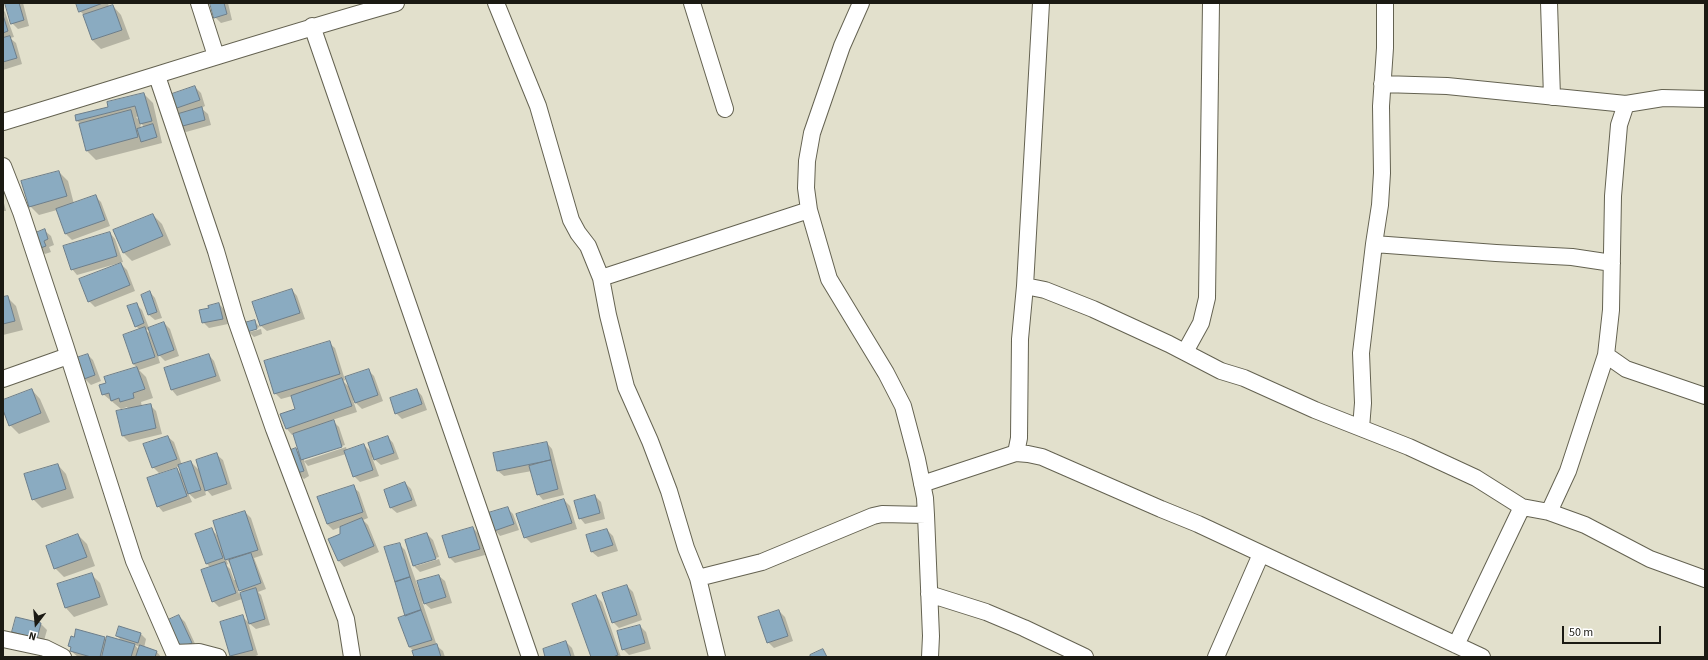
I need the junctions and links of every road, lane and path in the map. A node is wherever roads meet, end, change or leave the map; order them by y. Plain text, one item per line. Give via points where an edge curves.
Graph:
1 (199, 3) edge
2 (396, 3) edge
3 (496, 3) edge
4 (692, 3) edge
5 (861, 3) edge
6 (1041, 3) edge
7 (1211, 3) edge
8 (1385, 3) edge
9 (1549, 3) edge
10 (312, 26) junction
11 (216, 56) junction
12 (157, 76) junction
13 (1382, 84) junction
14 (1552, 97) junction
15 (1705, 99) edge
16 (1626, 104) junction
17 (725, 109) dead end
18 (3, 122) edge
19 (3, 166) edge
20 (809, 210) junction
21 (1374, 244) junction
22 (1612, 263) junction
23 (601, 278) junction
24 (1025, 286) junction
25 (1185, 352) junction
26 (1606, 355) junction
27 (68, 356) junction
28 (3, 379) edge
29 (1705, 396) edge
30 (1361, 428) junction
31 (1016, 453) junction
32 (922, 484) junction
33 (1522, 507) junction
34 (1549, 512) junction
35 (926, 515) junction
36 (1260, 554) junction
37 (698, 578) junction
38 (1705, 579) edge
39 (929, 594) junction
40 (3, 639) edge
41 (1456, 645) junction
42 (173, 655) edge
43 (63, 657) edge
44 (218, 657) edge
45 (352, 657) edge
46 (530, 657) edge
47 (717, 657) edge
48 (930, 657) edge
49 (1085, 657) edge
50 (1216, 657) edge
51 (1482, 657) edge

1 - 11 street
2 - 10 street
3 - 23 street via 538,106 572,220 588,246
4 - 17 street
5 - 20 street via 842,46 812,133 807,162 806,188
6 - 24 street
7 - 25 street via 1208,298 1201,322
8 - 13 street
9 - 14 street
10 - 11 street
10 - 46 street
11 - 12 street
12 - 18 street
12 - 45 street via 271,422 346,619
13 - 14 street via 1447,86
13 - 21 street via 1382,173
14 - 16 street
15 - 16 street via 1663,98
16 - 22 street via 1619,125 1613,196
19 - 27 street via 21,212
20 - 23 street
20 - 32 street via 829,279 903,406
21 - 22 street via 1572,257
21 - 30 street via 1361,353
22 - 26 street via 1611,310
23 - 37 street via 626,387 669,491
24 - 25 street via 1045,290 1086,306
24 - 31 street via 1020,339 1019,438
25 - 30 street via 1221,371 1244,378
26 - 29 street via 1626,369
26 - 34 street via 1568,471
27 - 28 street
27 - 42 street via 134,561
30 - 33 street via 1476,478
31 - 32 street
31 - 36 street via 1042,457 1198,524
32 - 35 street
33 - 34 street
33 - 41 street
34 - 38 street via 1585,525 1650,559
35 - 37 street via 873,516 762,562
35 - 39 street
36 - 41 street
36 - 50 street
37 - 47 street
39 - 48 street
39 - 49 street via 986,612
40 - 43 street via 45,648
41 - 51 street
42 - 44 street via 199,652

